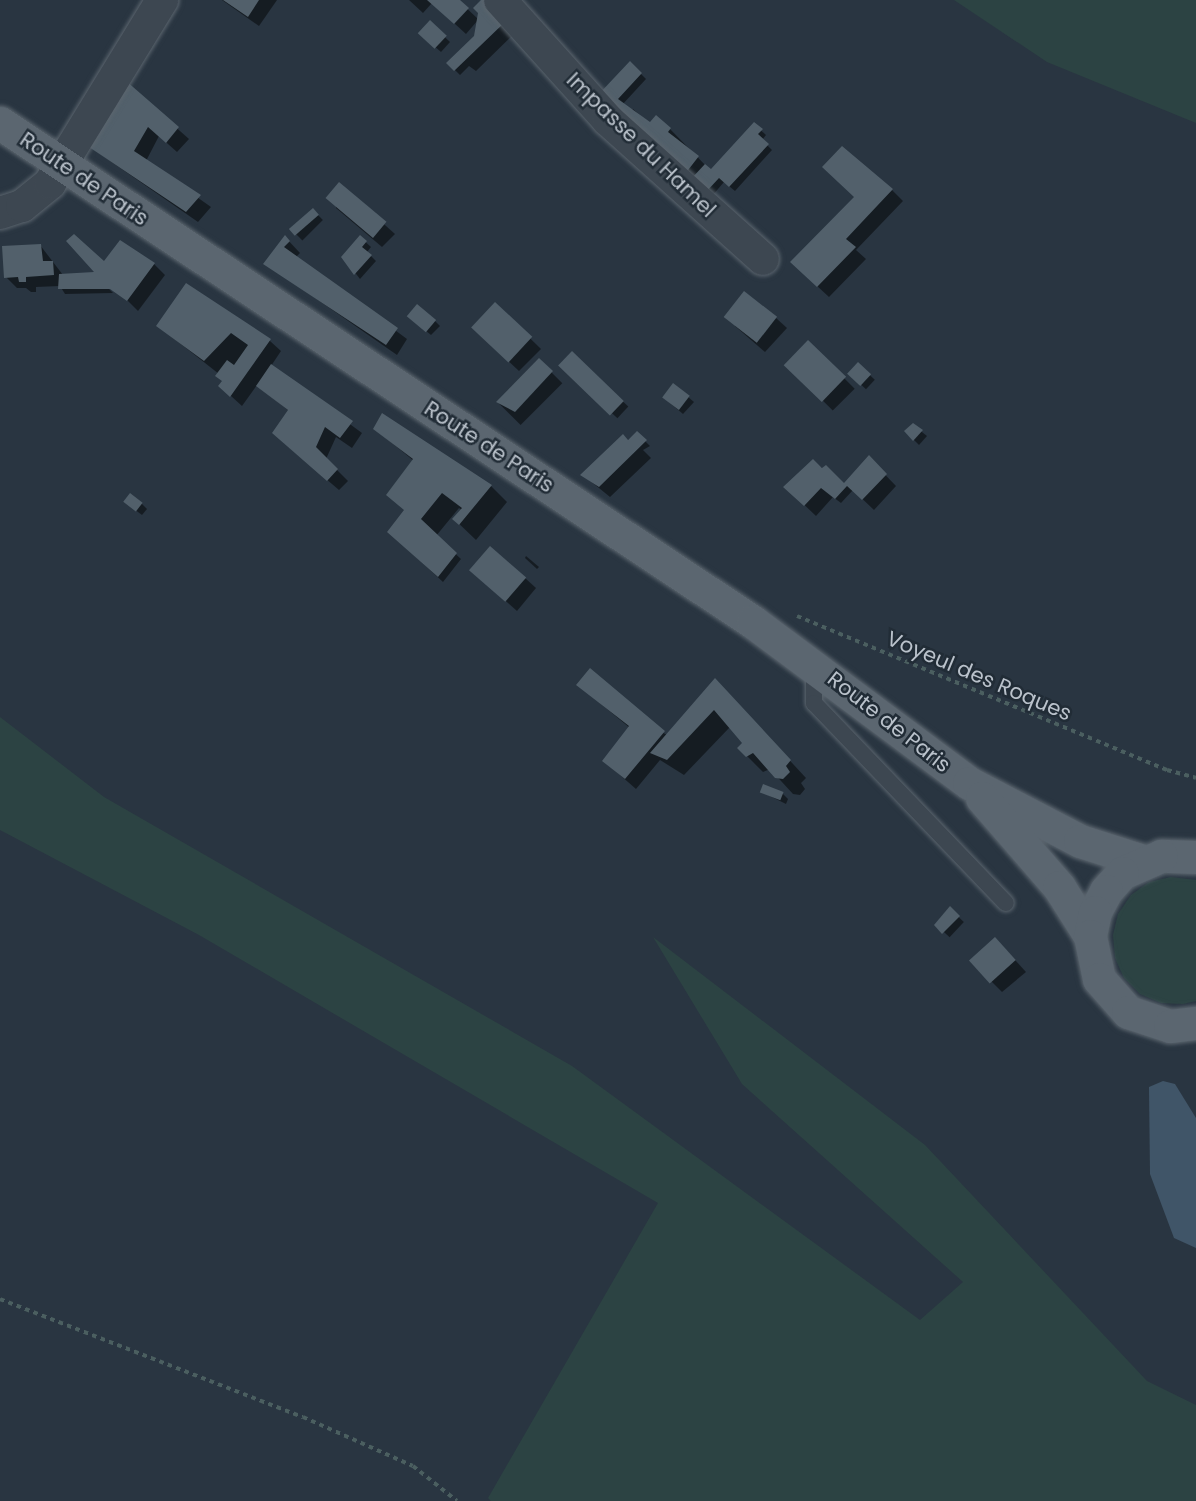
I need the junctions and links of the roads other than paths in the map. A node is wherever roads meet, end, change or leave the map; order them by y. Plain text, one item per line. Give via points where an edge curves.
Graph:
1 (162, 0) edge
2 (500, 0) edge
3 (0, 123) edge
4 (62, 164) junction
5 (0, 213) edge
6 (763, 259) dead end
7 (814, 664) junction
8 (969, 783) junction
9 (1196, 857) edge
10 (1143, 861) junction
11 (1006, 903) dead end
12 (1090, 936) junction
13 (1183, 1024) edge
14 (1196, 1045) edge

1 - 4 street
2 - 6 street, Impasse du Hamel via 608,120
3 - 4 main road, Route de Paris
4 - 5 street via 50,183 22,206
4 - 7 main road, Route de Paris
7 - 8 main road, Route de Paris
7 - 11 lane via 814,703
8 - 10 main road via 1080,842
8 - 12 main road via 1059,888
9 - 10 main road via 1161,856
10 - 12 main road via 1122,873 1106,891 1095,912
12 - 13 main road via 1092,958 1112,997 1128,1012
13 - 14 main road

